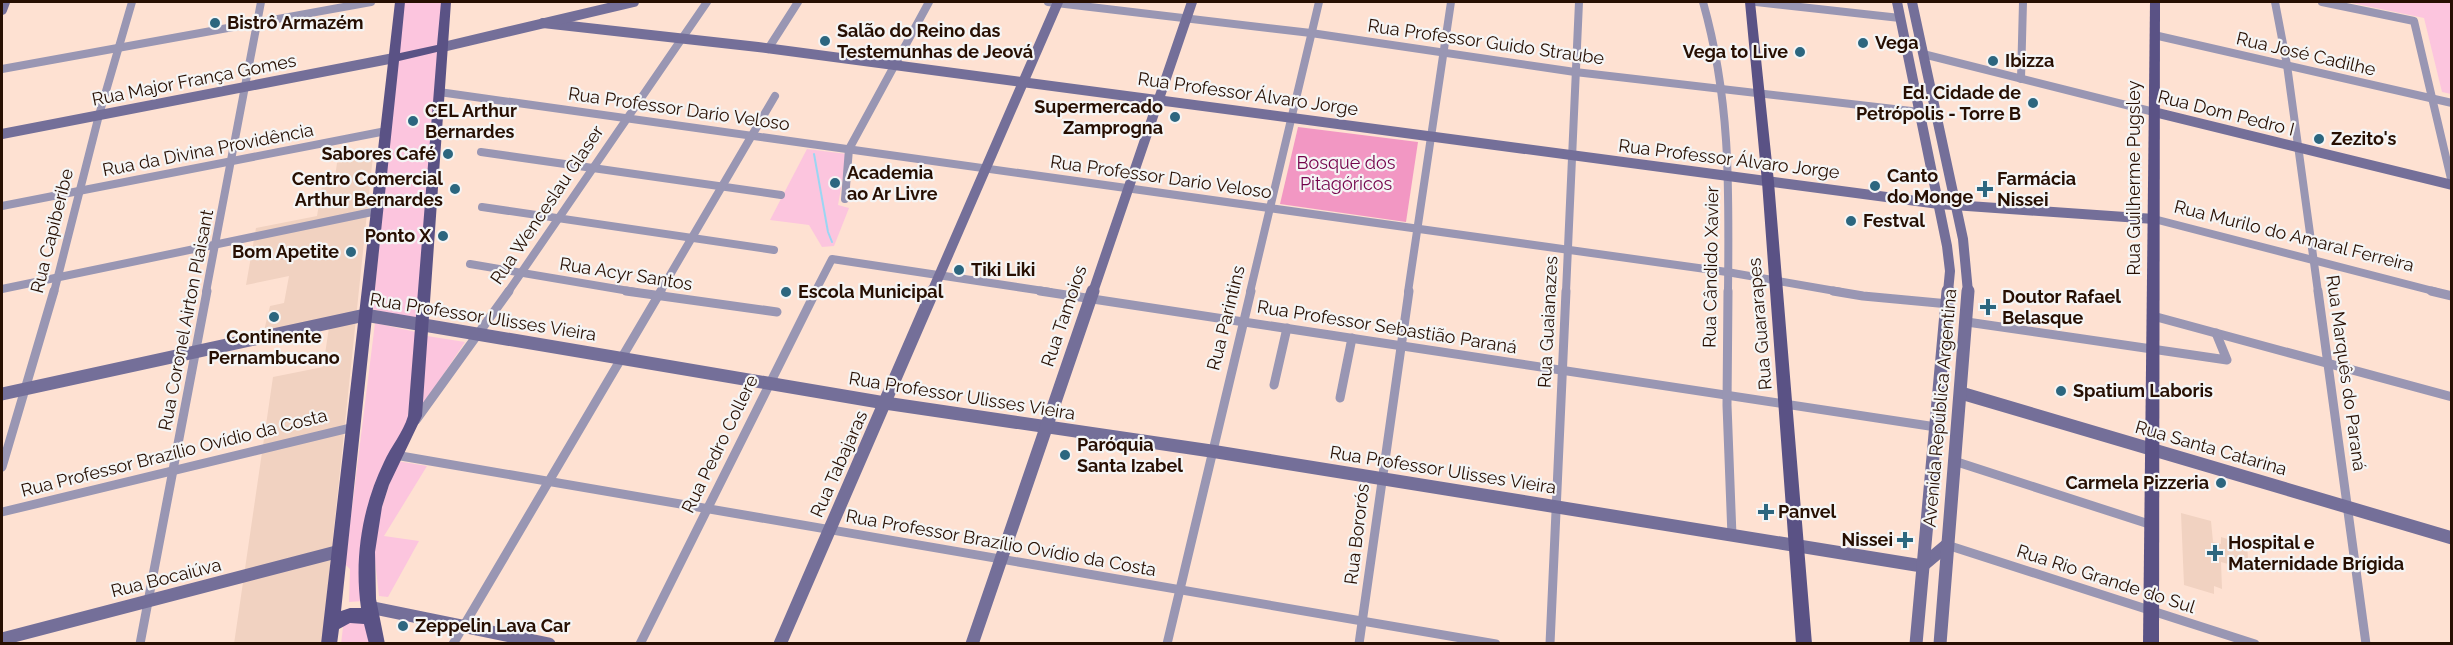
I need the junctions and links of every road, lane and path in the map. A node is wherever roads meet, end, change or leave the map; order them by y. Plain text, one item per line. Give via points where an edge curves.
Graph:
1 (4, 2) edge
2 (132, 2) edge
3 (261, 2) edge
4 (371, 2) edge
5 (400, 2) edge
6 (446, 2) edge
7 (634, 2) edge
8 (706, 2) edge
9 (798, 2) edge
10 (929, 2) edge
11 (1055, 2) edge
12 (1192, 2) edge
13 (1319, 2) edge
14 (1451, 2) edge
15 (1579, 2) edge
16 (1703, 2) edge
17 (1750, 2) edge
18 (1756, 2) edge
19 (1897, 2) edge
20 (1912, 2) edge
21 (2023, 2) edge
22 (2155, 2) edge
23 (2275, 2) edge
24 (2322, 2) edge
25 (2, 9) edge
26 (1900, 18) junction
27 (1186, 19) junction
28 (257, 22) junction
29 (543, 23) junction
30 (1311, 33) junction
31 (2154, 34) junction
32 (681, 39) junction
33 (118, 47) junction
34 (442, 47) junction
35 (768, 49) junction
36 (1444, 52) junction
37 (1923, 54) junction
38 (394, 58) junction
39 (894, 65) junction
40 (2287, 65) junction
41 (2, 69) edge
42 (1575, 72) junction
43 (2021, 79) junction
44 (1024, 83) junction
45 (244, 87) junction
46 (1723, 88) junction
47 (439, 92) junction
48 (1759, 92) junction
49 (775, 96) dead end
50 (2432, 98) junction
51 (1157, 100) junction
52 (2451, 103) edge
53 (1920, 112) junction
54 (2154, 112) junction
55 (99, 116) junction
56 (626, 118) junction
57 (1291, 118) junction
58 (386, 131) junction
59 (2, 134) edge
60 (753, 136) junction
61 (1431, 137) junction
62 (2299, 148) junction
63 (849, 149) junction
64 (481, 152) dead end
65 (1571, 156) junction
66 (232, 160) junction
67 (592, 169) junction
68 (985, 169) junction
69 (1729, 177) junction
70 (1768, 182) junction
71 (2451, 184) edge
72 (722, 188) junction
73 (1127, 189) junction
74 (79, 190) junction
75 (781, 195) dead end
76 (844, 199) dead end
77 (1947, 205) junction
78 (2, 206) edge
79 (482, 207) dead end
80 (1270, 209) junction
81 (377, 211) junction
82 (558, 219) junction
83 (2154, 219) junction
84 (1418, 230) junction
85 (692, 239) junction
86 (217, 244) junction
87 (774, 250) dead end
88 (1569, 252) junction
89 (832, 259) joint
90 (2314, 260) junction
91 (470, 264) dead end
92 (521, 272) junction
93 (1727, 272) junction
94 (941, 274) junction
95 (58, 277) junction
96 (1776, 281) junction
97 (2, 289) edge
98 (658, 296) junction
99 (2451, 296) edge
100 (1090, 298) junction
101 (1948, 304) junction
102 (777, 312) dead end
103 (365, 315) junction
104 (2153, 316) junction
105 (1241, 321) junction
106 (1967, 322) junction
107 (422, 326) junction
108 (1287, 328) junction
109 (2216, 333) junction
110 (478, 334) junction
111 (1352, 338) junction
112 (1400, 345) junction
113 (2154, 349) junction
114 (197, 350) junction
115 (622, 357) junction
116 (2328, 363) junction
117 (1562, 371) junction
118 (768, 383) junction
119 (1274, 385) dead end
120 (27, 388) junction
121 (1961, 393) junction
122 (2, 394) edge
123 (1726, 395) junction
124 (2451, 397) edge
125 (1340, 398) dead end
126 (885, 403) junction
127 (1786, 403) junction
128 (412, 426) junction
129 (354, 427) junction
130 (1936, 427) junction
131 (1045, 428) junction
132 (2152, 449) junction
133 (1211, 451) junction
134 (395, 455) junction
135 (1954, 461) junction
136 (2, 467) edge
137 (174, 469) junction
138 (1381, 478) junction
139 (548, 482) junction
140 (1555, 507) junction
141 (2347, 507) junction
142 (707, 508) junction
143 (2, 512) edge
144 (2152, 525) junction
145 (830, 530) junction
146 (1732, 536) junction
147 (2451, 538) edge
148 (1797, 544) junction
149 (1947, 545) junction
150 (340, 552) junction
151 (1000, 560) junction
152 (1922, 566) junction
153 (1179, 590) junction
154 (335, 600) junction
155 (148, 601) junction
156 (2152, 610) junction
157 (370, 614) junction
158 (1362, 622) junction
159 (331, 625) junction
160 (464, 626) junction
161 (2, 639) edge
162 (140, 644) edge
163 (329, 644) edge
164 (377, 644) edge
165 (453, 644) edge
166 (549, 644) edge
167 (640, 644) edge
168 (780, 644) edge
169 (972, 644) edge
170 (1167, 644) edge
171 (1359, 644) edge
172 (1496, 644) edge
173 (1550, 644) edge
174 (1804, 644) edge
175 (1916, 644) edge
176 (1940, 644) edge
177 (2151, 644) edge
178 (2255, 644) edge
179 (2366, 644) edge

1 - 25 street
2 - 33 street, Rua Capiberibe
3 - 28 street, Rua Coronel Airton Plaisant
4 - 28 street
5 - 38 main road
6 - 34 main road
7 - 29 street
8 - 32 street, Rua Wenceslau Glaser
9 - 35 street
10 - 39 street
11 - 27 street, Rua Professor Guido Straube
11 - 44 street, Rua Tabajaras
12 - 27 street, Rua Tamoios
13 - 30 street, Rua Parintins
14 - 36 street, Rua Bororós
15 - 42 street, Rua Guaianazes
16 - 46 street, Rua Cândido Xavier via 1716,40
17 - 48 main road, Rua Guararapes
18 - 26 street
19 - 26 street, Avenida República Argentina
20 - 37 street, Avenida República Argentina
21 - 43 street
22 - 31 main road, Rua Guilherme Pugsley
23 - 40 street, Rua Marquês do Paraná
24 - 50 street via 2414,21
26 - 53 street, Avenida República Argentina
27 - 30 street, Rua Professor Guido Straube
27 - 51 street, Rua Tamoios
28 - 33 street
28 - 45 street, Rua Coronel Airton Plaisant
29 - 32 street, Rua Professor Álvaro Jorge
29 - 34 street
30 - 36 street, Rua Professor Guido Straube
30 - 57 street, Rua Parintins
31 - 40 street, Rua José Cadilhe
31 - 54 main road, Rua Guilherme Pugsley
32 - 35 street, Rua Professor Álvaro Jorge
32 - 56 street, Rua Wenceslau Glaser
33 - 41 street
33 - 55 street, Rua Capiberibe
34 - 38 main road
34 - 47 main road
35 - 39 street, Rua Professor Álvaro Jorge
36 - 42 street, Rua Professor Guido Straube
36 - 61 street, Rua Bororós
37 - 43 street, Rua Dom Pedro I
37 - 77 street, Avenida República Argentina
38 - 45 street, Rua Major França Gomes
38 - 58 main road
39 - 44 street, Rua Professor Álvaro Jorge
39 - 63 street
40 - 50 street, Rua José Cadilhe
40 - 62 street, Rua Marquês do Paraná
42 - 46 street, Rua Professor Guido Straube
42 - 65 street, Rua Guaianazes
43 - 54 street, Rua Dom Pedro I
44 - 51 street, Rua Professor Álvaro Jorge
44 - 68 street, Rua Tabajaras
45 - 55 street, Rua Major França Gomes
45 - 66 street, Rua Coronel Airton Plaisant
46 - 48 street, Rua Professor Guido Straube
46 - 69 street, Rua Cândido Xavier
47 - 56 street, Rua Professor Dario Veloso
47 - 107 main road
48 - 53 street, Rua Professor Guido Straube
48 - 70 main road, Rua Guararapes
49 - 60 street
50 - 52 street, Rua José Cadilhe
50 - 71 street
51 - 57 street, Rua Professor Álvaro Jorge
51 - 73 street, Rua Tamoios
53 - 77 street, Avenida República Argentina
54 - 62 street, Rua Dom Pedro I
54 - 83 main road, Rua Guilherme Pugsley
55 - 59 street, Rua Major França Gomes
55 - 74 street, Rua Capiberibe
56 - 60 street, Rua Professor Dario Veloso
56 - 67 street, Rua Wenceslau Glaser
57 - 61 street, Rua Professor Álvaro Jorge
57 - 80 street, Rua Parintins
58 - 66 street, Rua da Divina Providência
58 - 81 main road
60 - 63 street, Rua Professor Dario Veloso
60 - 72 street
61 - 65 street, Rua Professor Álvaro Jorge
61 - 84 street, Rua Bororós
62 - 71 street, Rua Dom Pedro I
62 - 90 street, Rua Marquês do Paraná
63 - 68 street, Rua Professor Dario Veloso
63 - 76 street
64 - 67 street
65 - 69 street, Rua Professor Álvaro Jorge
65 - 88 street, Rua Guaianazes
66 - 74 street, Rua da Divina Providência
66 - 86 street, Rua Coronel Airton Plaisant
67 - 72 street
67 - 82 street, Rua Wenceslau Glaser
68 - 73 street, Rua Professor Dario Veloso
68 - 94 street, Rua Tabajaras
69 - 70 street, Rua Professor Álvaro Jorge
69 - 93 street, Rua Cândido Xavier
70 - 77 street, Rua Professor Álvaro Jorge
70 - 96 main road, Rua Guararapes
72 - 75 street
72 - 85 street
73 - 80 street, Rua Professor Dario Veloso
73 - 100 street, Rua Tamoios
74 - 78 street, Rua da Divina Providência
74 - 95 street, Rua Capiberibe
77 - 83 street, Rua Murilo do Amaral Ferreira
77 - 101 street, Avenida República Argentina
77 - 106 street, Avenida República Argentina via 1967,267
79 - 82 street
80 - 84 street, Rua Professor Dario Veloso
80 - 105 street, Rua Parintins
81 - 86 street
81 - 103 main road
82 - 85 street
82 - 92 street, Rua Wenceslau Glaser
83 - 90 street, Rua Murilo do Amaral Ferreira
83 - 104 main road, Rua Guilherme Pugsley
84 - 88 street, Rua Professor Dario Veloso
84 - 112 street, Rua Bororós
85 - 87 street
85 - 98 street
86 - 95 street
86 - 114 street, Rua Coronel Airton Plaisant
88 - 93 street, Rua Professor Dario Veloso
88 - 117 street, Rua Guaianazes
89 - 94 street, Rua Professor Sebastião Paraná
89 - 118 street, Rua Pedro Collere
90 - 99 street, Rua Murilo do Amaral Ferreira
90 - 116 street, Rua Marquês do Paraná
91 - 92 street, Rua Acyr Santos
92 - 98 street, Rua Acyr Santos
92 - 110 street, Rua Wenceslau Glaser
93 - 96 street, Rua Professor Dario Veloso
93 - 123 street, Rua Cândido Xavier
94 - 100 street, Rua Professor Sebastião Paraná
94 - 126 street, Rua Tabajaras
95 - 97 street
95 - 120 street, Rua Capiberibe
96 - 101 street, Rua Professor Dario Veloso via 1863,296
96 - 127 main road, Rua Guararapes
98 - 102 street, Rua Acyr Santos
98 - 115 street
100 - 105 street, Rua Professor Sebastião Paraná
100 - 131 street, Rua Tamoios
101 - 130 street, Avenida República Argentina
103 - 107 street, Rua Professor Ulisses Vieira
103 - 114 street, Rua Professor Ulisses Vieira
103 - 129 main road
104 - 109 street
104 - 113 main road, Rua Guilherme Pugsley
105 - 108 street, Rua Professor Sebastião Paraná
105 - 133 street, Rua Parintins
106 - 113 street
106 - 121 street, Avenida República Argentina
107 - 110 street, Rua Professor Ulisses Vieira
107 - 128 main road
108 - 111 street, Rua Professor Sebastião Paraná
108 - 119 street
109 - 113 street via 2227,360
109 - 116 street
110 - 115 street, Rua Professor Ulisses Vieira
110 - 128 street, Rua Wenceslau Glaser
111 - 112 street, Rua Professor Sebastião Paraná
111 - 125 street
112 - 117 street, Rua Professor Sebastião Paraná
112 - 138 street, Rua Bororós
113 - 132 main road, Rua Guilherme Pugsley
114 - 120 street, Rua Professor Ulisses Vieira
114 - 137 street, Rua Coronel Airton Plaisant
115 - 118 street, Rua Professor Ulisses Vieira
115 - 139 street
116 - 124 street
116 - 141 street, Rua Marquês do Paraná
117 - 123 street, Rua Professor Sebastião Paraná
117 - 140 street, Rua Guaianazes
118 - 126 street, Rua Professor Ulisses Vieira
118 - 142 street, Rua Pedro Collere
120 - 122 street, Rua Professor Ulisses Vieira
120 - 136 street, Rua Capiberibe
121 - 132 street, Rua Santa Catarina
121 - 135 street, Avenida República Argentina
123 - 127 street, Rua Professor Sebastião Paraná
123 - 146 street, Rua Cândido Xavier
126 - 131 street, Rua Professor Ulisses Vieira
126 - 145 street, Rua Tabajaras
127 - 130 street, Rua Professor Sebastião Paraná
127 - 148 main road, Rua Guararapes
128 - 134 main road
129 - 137 street, Rua Professor Brazílio Ovídio da Costa
129 - 150 main road
130 - 152 street, Avenida República Argentina
131 - 133 street, Rua Professor Ulisses Vieira
131 - 151 street, Rua Tamoios
132 - 141 street, Rua Santa Catarina
132 - 144 main road, Rua Guilherme Pugsley
133 - 138 street, Rua Professor Ulisses Vieira
133 - 153 street, Rua Parintins
134 - 139 street, Rua Professor Brazílio Ovídio da Costa
134 - 157 main road via 374,508 367,541
135 - 144 street
135 - 149 street, Avenida República Argentina
137 - 143 street, Rua Professor Brazílio Ovídio da Costa
137 - 155 street, Rua Coronel Airton Plaisant
138 - 140 street, Rua Professor Ulisses Vieira
138 - 158 street, Rua Bororós
139 - 142 street, Rua Professor Brazílio Ovídio da Costa
139 - 160 street
140 - 146 street, Rua Professor Ulisses Vieira
140 - 173 street, Rua Guaianazes
141 - 147 street, Rua Santa Catarina
141 - 179 street, Rua Marquês do Paraná
142 - 145 street, Rua Professor Brazílio Ovídio da Costa
142 - 167 street, Rua Pedro Collere
144 - 156 main road, Rua Guilherme Pugsley
145 - 151 street, Rua Professor Brazílio Ovídio da Costa
145 - 168 street, Rua Tabajaras
146 - 148 street, Rua Professor Ulisses Vieira
148 - 152 street, Rua Professor Ulisses Vieira
148 - 174 main road, Rua Guararapes
149 - 152 street
149 - 156 street, Rua Rio Grande do Sul
149 - 176 street, Avenida República Argentina
150 - 154 main road
150 - 155 street, Rua Bocaiúva
151 - 153 street, Rua Professor Brazílio Ovídio da Costa
151 - 169 street, Rua Tamoios
152 - 175 street, Avenida República Argentina
153 - 158 street, Rua Professor Brazílio Ovídio da Costa
153 - 170 street, Rua Parintins
154 - 157 main road
154 - 159 main road
155 - 161 street, Rua Bocaiúva
155 - 162 street, Rua Coronel Airton Plaisant
156 - 177 main road, Rua Guilherme Pugsley
156 - 178 street, Rua Rio Grande do Sul
157 - 159 main road
157 - 160 street via 382,611
157 - 164 main road
158 - 171 street, Rua Bororós
158 - 172 street, Rua Professor Brazílio Ovídio da Costa
159 - 163 main road
160 - 165 street
160 - 166 street

